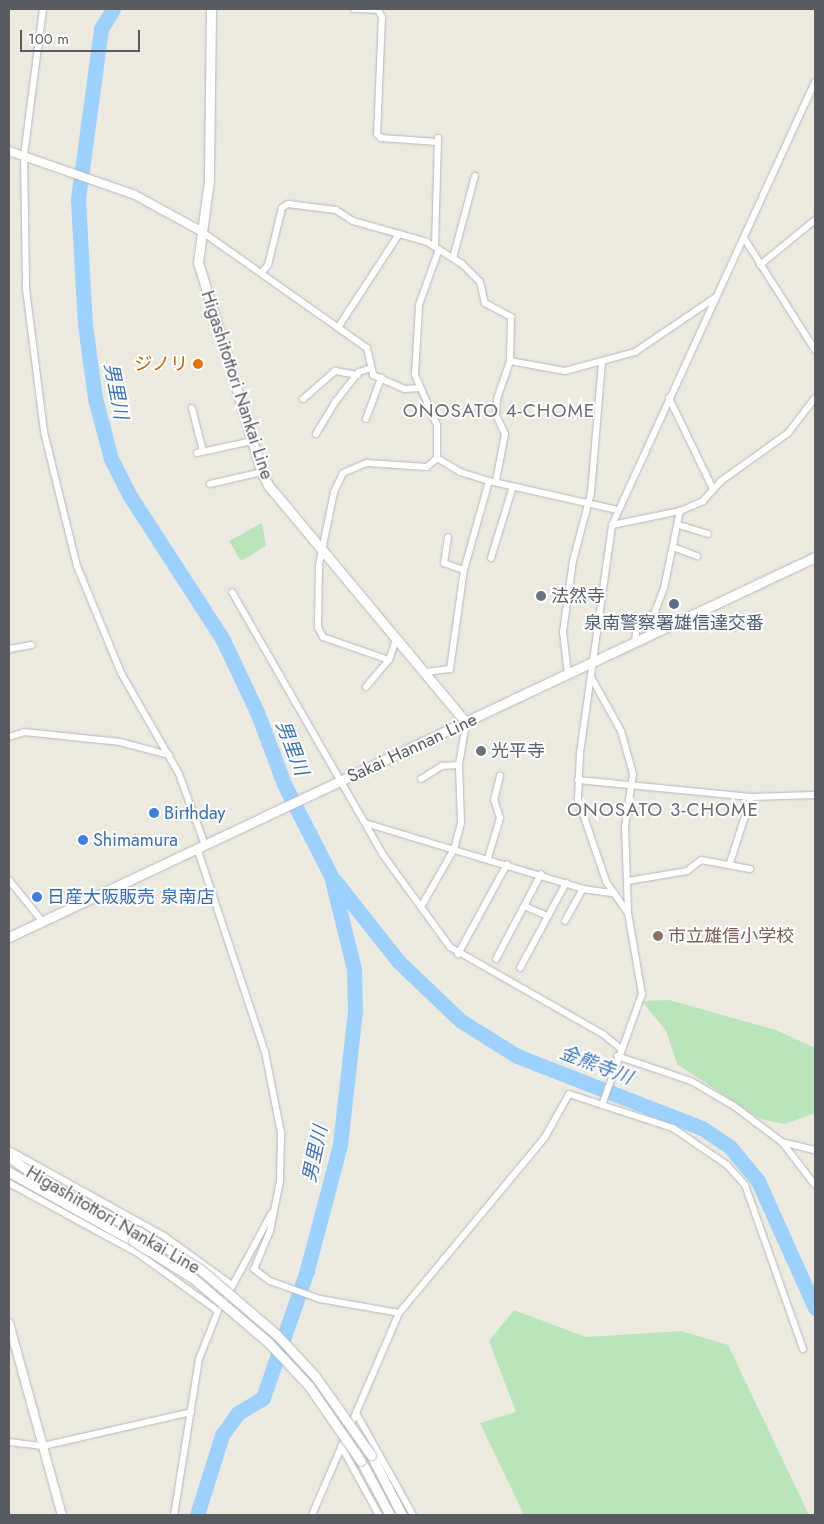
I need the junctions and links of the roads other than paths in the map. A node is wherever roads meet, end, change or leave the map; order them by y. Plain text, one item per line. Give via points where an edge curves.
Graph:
1 (43, 9) edge
2 (212, 9) edge
3 (354, 9) edge
4 (815, 82) edge
5 (9, 151) edge
6 (24, 156) junction
7 (476, 176) dead end
8 (815, 220) edge
9 (201, 231) junction
10 (399, 234) junction
11 (744, 238) junction
12 (437, 248) junction
13 (453, 258) junction
14 (760, 265) junction
15 (263, 271) junction
16 (716, 297) junction
17 (339, 326) junction
18 (815, 350) edge
19 (510, 361) junction
20 (602, 363) junction
21 (368, 370) junction
22 (358, 375) junction
23 (381, 378) junction
24 (420, 388) junction
25 (669, 398) junction
26 (815, 398) edge
27 (303, 399) dead end
28 (192, 408) dead end
29 (366, 419) dead end
30 (316, 434) dead end
31 (252, 441) junction
32 (437, 458) junction
33 (262, 472) junction
34 (492, 481) junction
35 (210, 484) dead end
36 (513, 486) junction
37 (713, 489) junction
38 (586, 505) junction
39 (618, 510) junction
40 (680, 510) junction
41 (612, 525) junction
42 (680, 525) junction
43 (708, 534) dead end
44 (448, 537) dead end
45 (322, 546) junction
46 (672, 547) junction
47 (698, 556) dead end
48 (815, 557) edge
49 (491, 558) dead end
50 (464, 570) junction
51 (232, 592) dead end
52 (397, 637) junction
53 (635, 642) junction
54 (32, 645) dead end
55 (9, 649) edge
56 (389, 660) junction
57 (593, 662) junction
58 (426, 672) junction
59 (568, 674) junction
60 (591, 677) junction
61 (366, 687) dead end
62 (466, 723) junction
63 (9, 737) edge
64 (169, 756) junction
65 (459, 765) junction
66 (500, 776) dead end
67 (421, 779) dead end
68 (578, 780) junction
69 (340, 782) junction
70 (632, 785) junction
71 (815, 795) edge
72 (751, 797) junction
73 (364, 823) junction
74 (205, 845) junction
75 (454, 849) junction
76 (488, 858) junction
77 (507, 864) junction
78 (730, 864) junction
79 (750, 869) dead end
80 (541, 874) junction
81 (9, 880) edge
82 (628, 881) junction
83 (566, 883) junction
84 (583, 889) junction
85 (613, 893) junction
86 (524, 906) junction
87 (421, 907) junction
88 (628, 914) junction
89 (548, 916) junction
90 (42, 921) junction
91 (565, 921) dead end
92 (9, 937) edge
93 (458, 954) junction
94 (496, 959) dead end
95 (520, 968) dead end
96 (620, 1048) junction
97 (617, 1057) junction
98 (602, 1102) junction
99 (782, 1142) junction
100 (9, 1150) edge
101 (815, 1150) edge
102 (9, 1157) edge
103 (9, 1172) edge
104 (9, 1183) edge
105 (815, 1185) edge
106 (274, 1209) junction
107 (232, 1285) junction
108 (218, 1311) junction
109 (399, 1313) junction
110 (9, 1323) edge
111 (803, 1349) dead end
112 (191, 1412) junction
113 (356, 1413) junction
114 (9, 1442) edge
115 (43, 1446) junction
116 (341, 1446) junction
117 (62, 1515) edge
118 (174, 1515) edge
119 (312, 1515) edge
120 (379, 1515) edge
121 (390, 1515) edge
122 (402, 1515) edge
123 (413, 1515) edge

1 - 6 street
2 - 9 main road, Higashitottori Nankai Line via 210,180
3 - 12 street via 378,10 382,17 377,134 381,138 438,140
4 - 11 street
5 - 6 street
6 - 9 street via 135,195
6 - 64 street via 27,298 44,432 77,566 121,673
7 - 13 street
8 - 14 street
9 - 15 street
9 - 31 main road, Higashitottori Nankai Line via 200,275
10 - 12 street
10 - 15 street via 354,221 336,210 288,204 282,208 268,265
10 - 17 street
11 - 14 street
11 - 16 street
12 - 13 street
12 - 24 street via 419,305 415,375
13 - 19 street via 480,282 485,303 511,316
14 - 18 street
15 - 17 street
16 - 20 street via 635,352
16 - 25 street
17 - 21 street via 370,352
19 - 20 street via 565,372
19 - 34 street via 497,399 497,420 505,434
20 - 38 street via 596,457
21 - 22 street
21 - 23 street
22 - 27 street via 335,370
22 - 30 street
23 - 24 street via 404,389
23 - 29 street
24 - 32 street via 437,425
25 - 37 street
25 - 39 street
26 - 37 street via 788,433
28 - 31 street via 200,452
31 - 33 main road, Higashitottori Nankai Line
32 - 34 street via 460,472
32 - 45 street via 426,467 367,463 343,473
33 - 35 street
33 - 45 main road, Higashitottori Nankai Line
34 - 36 street
34 - 50 street
36 - 38 street
36 - 49 street
37 - 40 street via 703,501
38 - 39 street
38 - 59 street via 563,632
39 - 41 street
40 - 41 street
40 - 42 street
41 - 57 street
42 - 43 street
42 - 46 street
44 - 50 street via 444,562
45 - 52 main road, Higashitottori Nankai Line
45 - 56 street via 318,627 323,637
46 - 47 street
46 - 53 street via 657,606 650,617 637,623
48 - 53 main road, Sakai Hannan Line
50 - 58 street via 450,669
51 - 69 street
52 - 56 street
52 - 58 main road, Higashitottori Nankai Line
53 - 57 main road, Sakai Hannan Line
54 - 55 street
56 - 61 street
57 - 59 main road, Sakai Hannan Line
57 - 60 street
58 - 62 main road, Higashitottori Nankai Line
59 - 62 main road, Sakai Hannan Line
60 - 68 street
60 - 70 street via 621,731
62 - 65 street
62 - 69 main road, Sakai Hannan Line
63 - 64 street via 24,732 120,742
64 - 74 street
65 - 67 street via 442,766
65 - 75 street via 461,823
66 - 76 street via 494,800 500,818
68 - 70 street
68 - 85 street via 582,816
69 - 73 street
69 - 74 main road, Sakai Hannan Line
70 - 72 street
70 - 82 street via 625,826
71 - 72 street
72 - 78 street
73 - 75 street
73 - 87 street
74 - 90 main road, Sakai Hannan Line
74 - 106 street via 274,1090 281,1158
75 - 76 street
75 - 87 street
76 - 77 street
77 - 80 street
77 - 93 street
78 - 79 street
78 - 82 street via 701,860 687,871
80 - 83 street
80 - 86 street
81 - 90 street
82 - 88 street
83 - 84 street
83 - 89 street
84 - 85 street
84 - 91 street
85 - 88 street
86 - 89 street
86 - 94 street
87 - 93 street
88 - 96 street via 642,994
89 - 95 street
90 - 92 main road, Sakai Hannan Line
93 - 96 street via 604,1035
96 - 97 street
97 - 98 street
97 - 99 street via 704,1088
98 - 109 street via 569,1094 545,1137
98 - 111 street via 673,1128 727,1165 745,1185
99 - 101 street
99 - 105 street
100 - 107 street via 164,1236
102 - 122 main road, Higashitottori Nankai Line, bridge via 47,1184 138,1231 200,1269 277,1335 315,1376 371,1455
103 - 121 main road, Higashitottori Nankai Line, bridge via 194,1279 269,1342 309,1386 361,1461
104 - 108 street via 139,1254
106 - 107 street
106 - 109 street via 270,1231 254,1269 270,1281 320,1299
107 - 108 street
108 - 112 street via 199,1359
109 - 113 street
110 - 115 street
112 - 115 street
112 - 118 street
113 - 116 street
113 - 123 street
114 - 115 street
115 - 117 street
116 - 119 street
116 - 120 street

